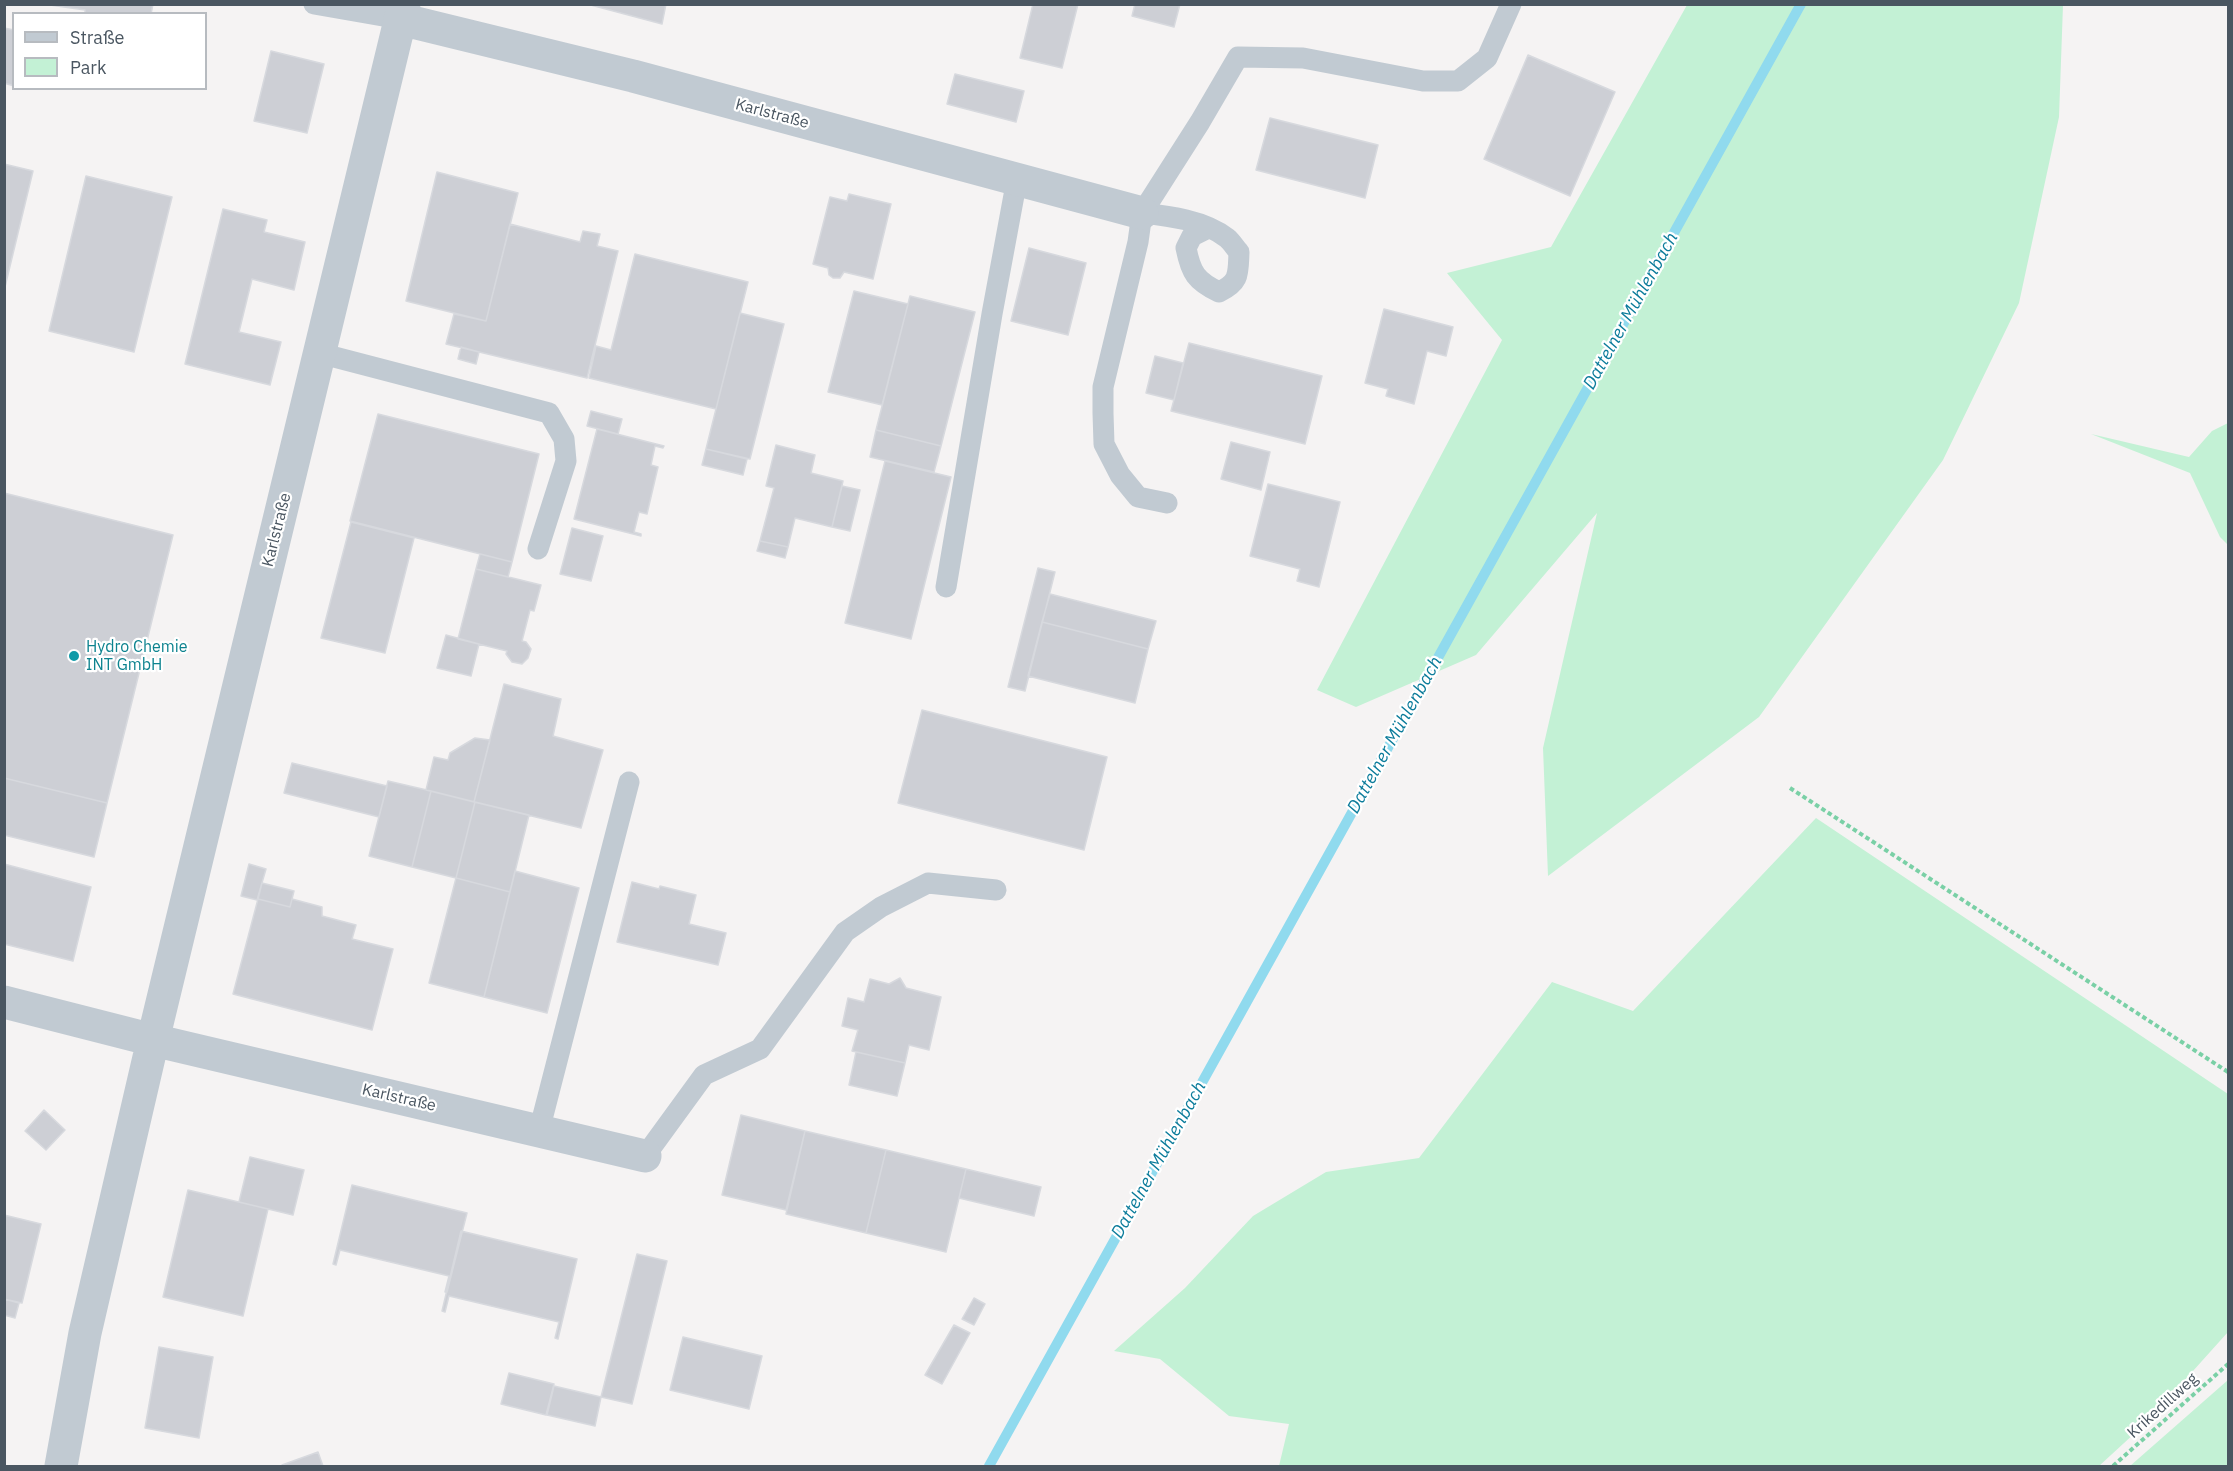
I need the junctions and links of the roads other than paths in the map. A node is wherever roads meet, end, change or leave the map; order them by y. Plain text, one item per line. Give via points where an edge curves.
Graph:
1 (314, 4) edge
2 (1511, 4) edge
3 (402, 12) edge
4 (1017, 179) junction
5 (1142, 213) junction
6 (1208, 228) dead end
7 (319, 353) junction
8 (1167, 503) dead end
9 (538, 549) dead end
10 (946, 587) dead end
11 (629, 782) dead end
12 (996, 890) dead end
13 (4, 1002) edge
14 (153, 1040) junction
15 (539, 1131) junction
16 (645, 1156) joint
17 (61, 1467) edge

1 - 3 lane
2 - 5 lane via 1488,58 1458,81 1423,81 1303,58 1238,57
3 - 4 street, Karlstraße
3 - 7 street, Karlstraße
4 - 5 street, Karlstraße
4 - 10 lane
5 - 6 lane via 1176,217
5 - 8 lane via 1104,387 1104,444 1120,475 1138,497
7 - 9 lane via 549,413 564,439 566,461
7 - 14 street, Karlstraße
11 - 15 lane
12 - 16 lane via 928,883 880,907 845,932 760,1049 704,1075
13 - 14 street, Karlstraße
14 - 15 street, Karlstraße
14 - 17 street, Karlstraße via 85,1333
15 - 16 street, Karlstraße

